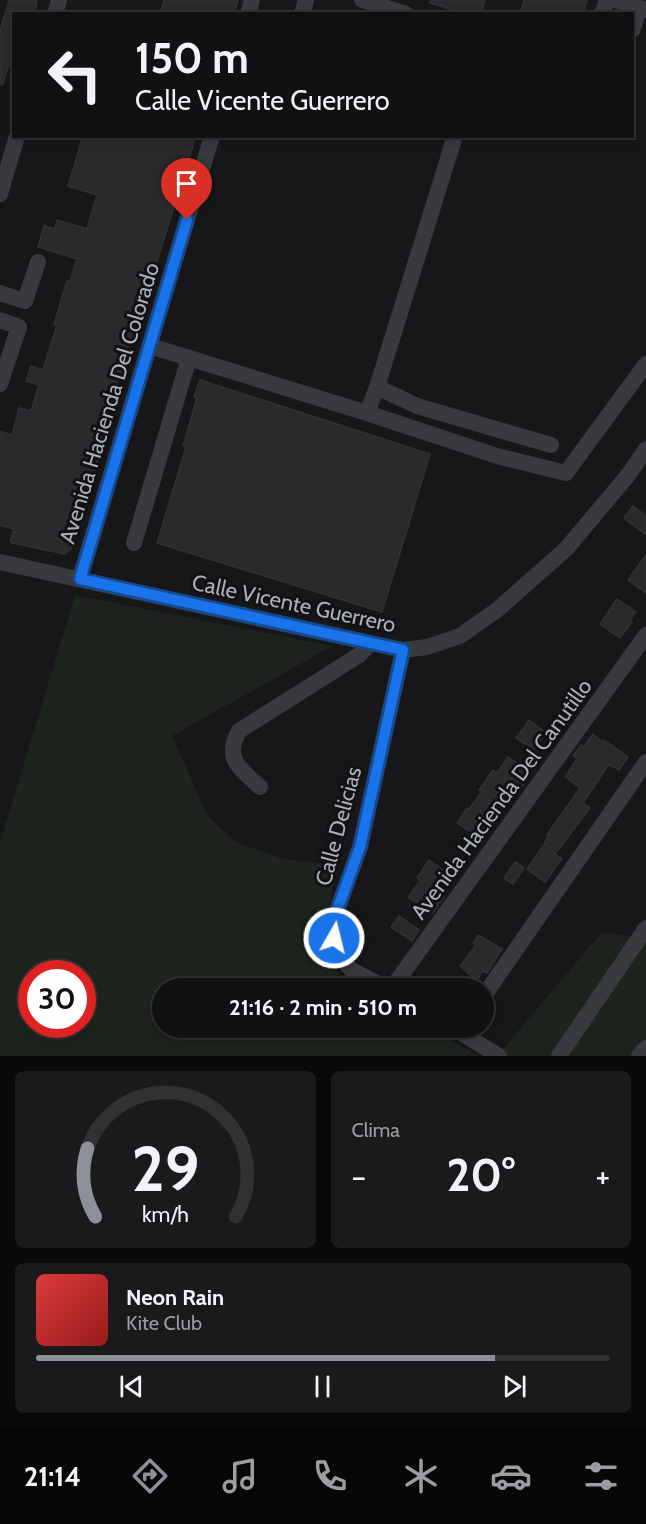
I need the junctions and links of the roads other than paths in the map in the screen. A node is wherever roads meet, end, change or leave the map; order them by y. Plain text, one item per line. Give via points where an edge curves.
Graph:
1 (362, 0) edge
2 (615, 0) edge
3 (643, 9) edge
4 (400, 12) edge
5 (634, 27) edge
6 (16, 138) edge
7 (211, 138) edge
8 (454, 138) edge
9 (0, 194) edge
10 (38, 262) dead end
11 (0, 292) edge
12 (26, 301) junction
13 (0, 320) edge
14 (18, 327) junction
15 (150, 346) junction
16 (189, 358) junction
17 (646, 364) edge
18 (0, 384) edge
19 (377, 387) junction
20 (367, 413) junction
21 (551, 445) dead end
22 (646, 449) edge
23 (134, 543) dead end
24 (0, 562) edge
25 (80, 579) junction
26 (645, 640) edge
27 (371, 643) junction
28 (403, 650) junction
29 (646, 762) edge
30 (260, 787) dead end
31 (646, 928) edge
32 (368, 978) edge
33 (397, 978) edge
34 (494, 981) edge
35 (471, 1038) edge
36 (646, 1048) edge
37 (499, 1056) edge
38 (559, 1056) edge
39 (639, 1056) edge

1 - 4 street
2 - 3 street
3 - 5 street
6 - 9 street
7 - 15 street, Avenida Hacienda Del Colorado
8 - 19 street
10 - 12 street
11 - 12 street
12 - 14 street
13 - 14 street
14 - 18 street
15 - 16 street
15 - 25 street, Avenida Hacienda Del Colorado
16 - 20 street
16 - 23 street
17 - 20 street via 566,473 497,456
19 - 20 street
19 - 21 street via 417,406
22 - 28 street, Calle Vicente Guerrero via 566,549 497,610 460,636
24 - 25 street, Calle Vicente Guerrero
25 - 27 street, Calle Vicente Guerrero
26 - 33 street, Avenida Hacienda Del Canutillo
27 - 28 street, Calle Vicente Guerrero
27 - 30 street via 359,655 239,731 232,754 237,765
28 - 32 street, Calle Delicias via 360,847 335,916 334,938 341,959
29 - 34 street
31 - 38 street
35 - 37 street
36 - 39 street

